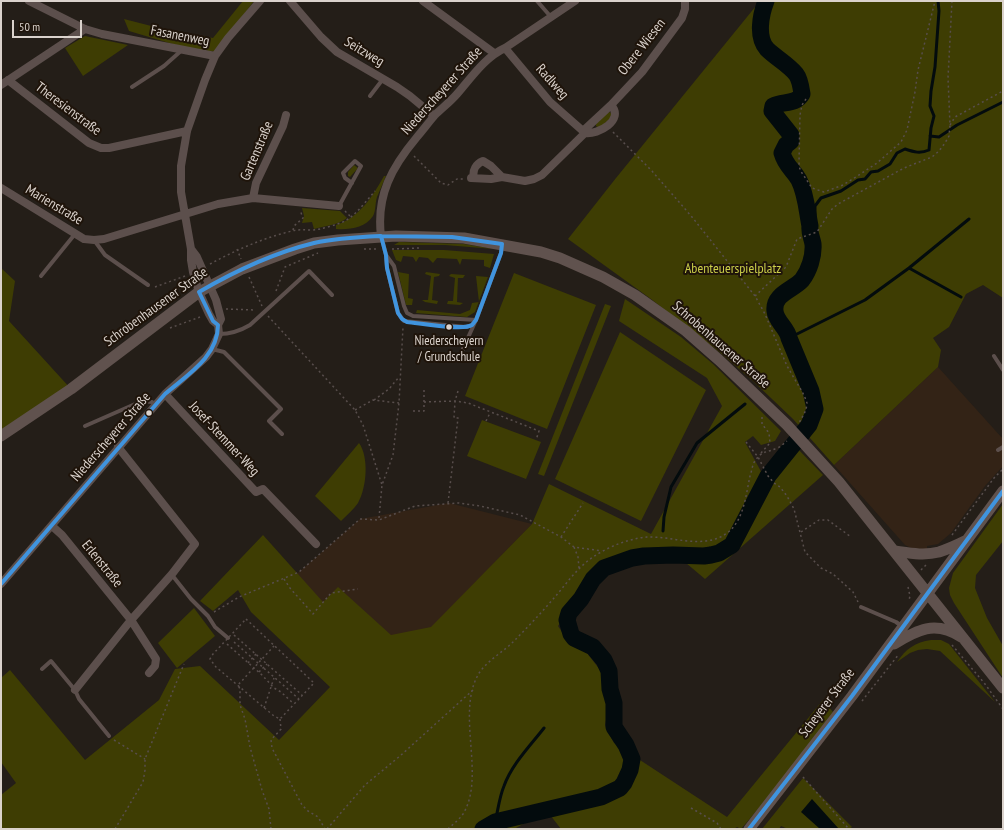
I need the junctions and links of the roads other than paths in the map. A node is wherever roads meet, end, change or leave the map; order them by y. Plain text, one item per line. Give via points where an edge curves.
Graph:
1 (28, 1) edge
2 (260, 1) edge
3 (290, 1) edge
4 (423, 1) edge
5 (537, 1) edge
6 (575, 1) edge
7 (685, 1) edge
8 (551, 17) junction
9 (85, 29) junction
10 (505, 48) junction
11 (182, 49) junction
12 (494, 53) junction
13 (215, 56) junction
14 (383, 79) junction
15 (5, 82) edge
16 (132, 87) dead end
17 (370, 96) dead end
18 (611, 105) junction
19 (286, 115) dead end
20 (434, 116) junction
21 (186, 131) junction
22 (584, 132) junction
23 (502, 178) junction
24 (352, 183) junction
25 (1, 188) edge
26 (254, 198) junction
27 (340, 206) joint
28 (184, 214) junction
29 (75, 233) junction
30 (381, 236) junction
31 (94, 240) junction
32 (502, 244) junction
33 (191, 249) junction
34 (386, 255) junction
35 (40, 276) dead end
36 (148, 285) dead end
37 (210, 285) junction
38 (199, 292) junction
39 (332, 295) dead end
40 (476, 320) junction
41 (219, 329) junction
42 (212, 349) junction
43 (462, 351) dead end
44 (994, 356) dead end
45 (1003, 370) edge
46 (165, 394) junction
47 (156, 405) junction
48 (85, 426) dead end
49 (282, 434) dead end
50 (1, 436) edge
51 (118, 447) junction
52 (1003, 447) edge
53 (998, 450) dead end
54 (1003, 491) edge
55 (52, 526) junction
56 (966, 541) junction
57 (316, 544) dead end
58 (894, 551) junction
59 (172, 574) junction
60 (1, 584) edge
61 (928, 593) junction
62 (861, 606) road end
63 (131, 620) junction
64 (903, 627) junction
65 (228, 638) road end
66 (966, 640) junction
67 (888, 647) junction
68 (42, 669) dead end
69 (149, 673) dead end
70 (1003, 688) edge
71 (75, 690) junction
72 (109, 736) road end
73 (749, 829) edge

1 - 9 street, Fasanenweg
2 - 13 street
3 - 14 street, Seitzweg via 336,52
4 - 12 street
5 - 8 lane
6 - 8 street, Niederscheyerer Straße
7 - 18 street, Obere Wiesen via 682,18 642,72
8 - 10 street, Niederscheyerer Straße
9 - 11 street, Fasanenweg
9 - 15 street
10 - 12 street, Niederscheyerer Straße
10 - 22 street, Radlweg via 550,102
11 - 13 street, Fasanenweg
11 - 16 lane via 164,66
12 - 20 street, Niederscheyerer Straße
13 - 21 street
14 - 17 lane
14 - 20 street, Seitzweg via 410,96
15 - 21 street, Theresienstraße via 89,143 101,148
18 - 22 street, Obere Wiesen
18 - 22 street, Obere Wiesen via 615,115 608,126 596,132
19 - 26 street, Gartenstraße via 256,183
20 - 30 street, Niederscheyerer Straße via 397,163 386,186 380,210
21 - 28 street via 180,181
22 - 23 street, Obere Wiesen via 542,175 525,181
23 - 23 street, Obere Wiesen via 490,179 472,178 475,168 483,161
24 - 24 lane via 361,166 355,160 344,173 345,178
24 - 27 lane
25 - 29 street, Marienstraße
26 - 27 street, Gartenstraße
26 - 28 street, Gartenstraße via 223,203
28 - 31 street, Marienstraße
28 - 33 street
29 - 31 street, Marienstraße via 84,239
29 - 35 lane
30 - 32 main road, Schrobenhausener Straße via 464,238
30 - 34 lane
30 - 37 main road, Schrobenhausener Straße via 314,243 266,259
31 - 36 lane, Marienstraße via 105,255
32 - 40 lane
32 - 58 main road, Schrobenhausener Straße via 560,258 603,277 635,295 686,331 787,425 839,482
33 - 37 street, Niederscheyerer Straße
33 - 38 street via 193,272
34 - 40 lane via 394,266 404,306 409,315
34 - 40 lane via 398,313 404,321 466,327
37 - 38 main road, Schrobenhausener Straße
37 - 41 street, Niederscheyerer Straße via 221,319
38 - 41 street
38 - 50 main road, Schrobenhausener Straße via 71,389
39 - 41 lane via 310,271 250,325 232,333
40 - 43 lane
41 - 42 street, Niederscheyerer Straße
42 - 46 street, Niederscheyerer Straße
42 - 49 lane via 224,352 281,409 269,421
44 - 45 lane
46 - 47 street, Niederscheyerer Straße
46 - 57 street, Josef-Stemmer-Weg via 256,492 263,489
47 - 48 lane via 142,401
47 - 51 street, Niederscheyerer Straße
51 - 55 street, Niederscheyerer Straße
51 - 59 street via 195,544
52 - 53 lane
54 - 56 main road, Scheyerer Straße
55 - 60 street, Niederscheyerer Straße
55 - 63 street, Erlenstraße
56 - 58 main road via 932,553
56 - 61 main road, Scheyerer Straße
58 - 61 main road, Schrobenhausener Straße
59 - 63 street
59 - 65 lane via 215,627
61 - 64 main road, Scheyerer Straße
61 - 66 main road, Schrobenhausener Straße
62 - 64 lane
63 - 69 street, Erlenstraße via 156,659
63 - 71 street
64 - 67 main road, Scheyerer Straße
66 - 67 main road via 948,630 933,628 917,631
66 - 70 main road, Schrobenhausener Straße
67 - 73 main road, Scheyerer Straße
68 - 71 lane via 51,661
71 - 72 lane via 79,699

